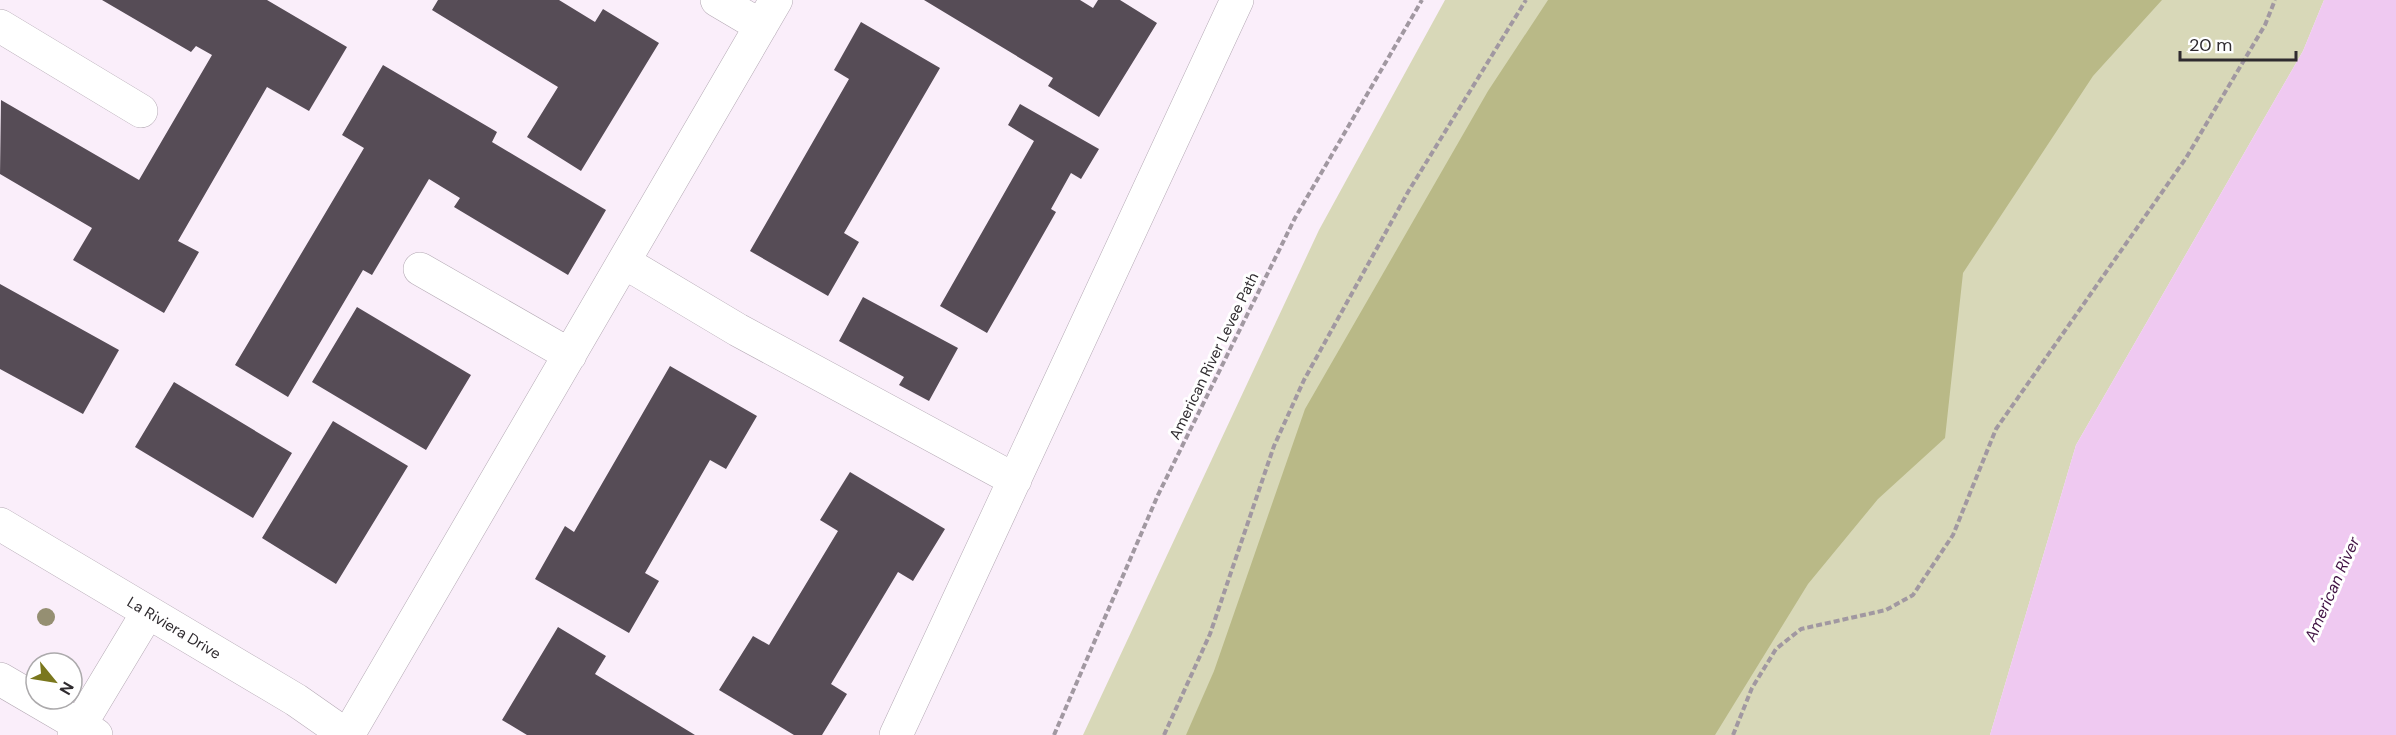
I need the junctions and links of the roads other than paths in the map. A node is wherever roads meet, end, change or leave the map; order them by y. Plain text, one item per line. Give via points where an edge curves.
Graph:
1 (717, 0) edge
2 (1237, 0) edge
3 (769, 13) edge
4 (0, 26) edge
5 (141, 111) dead end
6 (624, 262) junction
7 (420, 269) dead end
8 (570, 355) junction
9 (1015, 480) junction
10 (0, 524) edge
11 (148, 612) junction
12 (0, 679) edge
13 (84, 732) edge
14 (347, 735) edge
15 (896, 735) edge

1 - 3 street
2 - 9 street
3 - 6 street
4 - 5 street
6 - 8 street
6 - 9 street via 738,330
7 - 8 street
8 - 14 street
9 - 15 street
10 - 11 street, La Riviera Drive
11 - 13 street
11 - 14 street, La Riviera Drive
12 - 13 street

